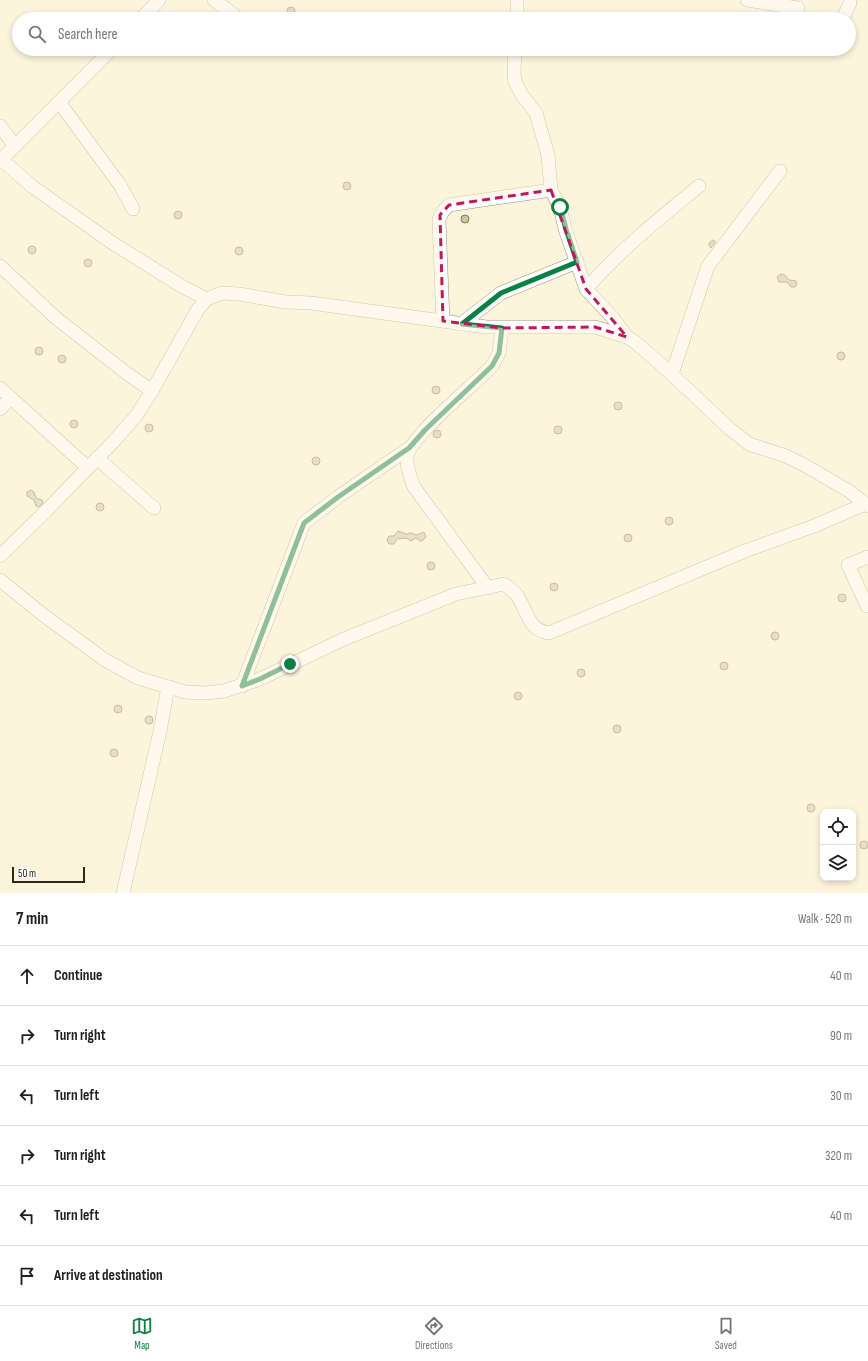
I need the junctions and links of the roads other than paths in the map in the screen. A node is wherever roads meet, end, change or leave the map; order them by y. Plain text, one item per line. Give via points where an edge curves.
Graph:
1 (159, 0) edge
2 (214, 0) edge
3 (517, 0) edge
4 (747, 0) edge
5 (850, 0) edge
6 (798, 8) dead end
7 (148, 12) edge
8 (230, 12) edge
9 (517, 12) edge
10 (846, 12) edge
11 (105, 56) edge
12 (515, 56) edge
13 (59, 102) junction
14 (0, 126) edge
15 (15, 146) junction
16 (1, 161) edge
17 (780, 171) dead end
18 (699, 186) dead end
19 (551, 190) junction
20 (133, 209) dead end
21 (577, 262) junction
22 (0, 266) edge
23 (586, 289) junction
24 (207, 299) junction
25 (443, 321) junction
26 (462, 324) junction
27 (502, 328) junction
28 (627, 337) junction
29 (672, 374) junction
30 (0, 388) edge
31 (152, 392) junction
32 (11, 398) junction
33 (0, 409) edge
34 (409, 448) junction
35 (97, 458) junction
36 (88, 468) junction
37 (867, 505) edge
38 (154, 508) dead end
39 (0, 556) edge
40 (868, 557) edge
41 (0, 580) edge
42 (488, 588) junction
43 (867, 606) edge
44 (242, 686) junction
45 (168, 687) junction
46 (124, 893) edge

1 - 7 street
2 - 8 street
3 - 9 street
4 - 6 street
5 - 10 street
11 - 13 street
12 - 19 street via 515,82 536,113 548,155
13 - 15 street
13 - 20 street via 120,185
14 - 15 street
15 - 16 street
16 - 24 street via 111,242
17 - 29 street via 708,266
18 - 23 street via 639,235
19 - 21 street via 560,207
19 - 25 street via 449,205 444,210 439,220
21 - 23 street
21 - 26 street via 501,293
22 - 31 street via 56,318
23 - 28 street
24 - 25 street via 222,293 239,294
24 - 31 street via 198,309
25 - 26 street
26 - 27 street
27 - 28 street via 594,327
27 - 34 street via 499,353 492,366
28 - 29 street
29 - 37 street via 749,444 786,456 806,466 850,491
30 - 32 street
31 - 35 street via 136,416
32 - 33 street
32 - 36 street
34 - 42 street via 406,458 414,487
34 - 44 street via 304,523
35 - 36 street
35 - 38 street
36 - 39 street
37 - 42 street via 744,551 549,633 541,632 533,625 517,596 504,584
40 - 43 street via 848,565
41 - 45 street via 105,660 138,678
42 - 44 street via 456,594 344,639
44 - 45 street via 206,693 185,692
45 - 46 street

